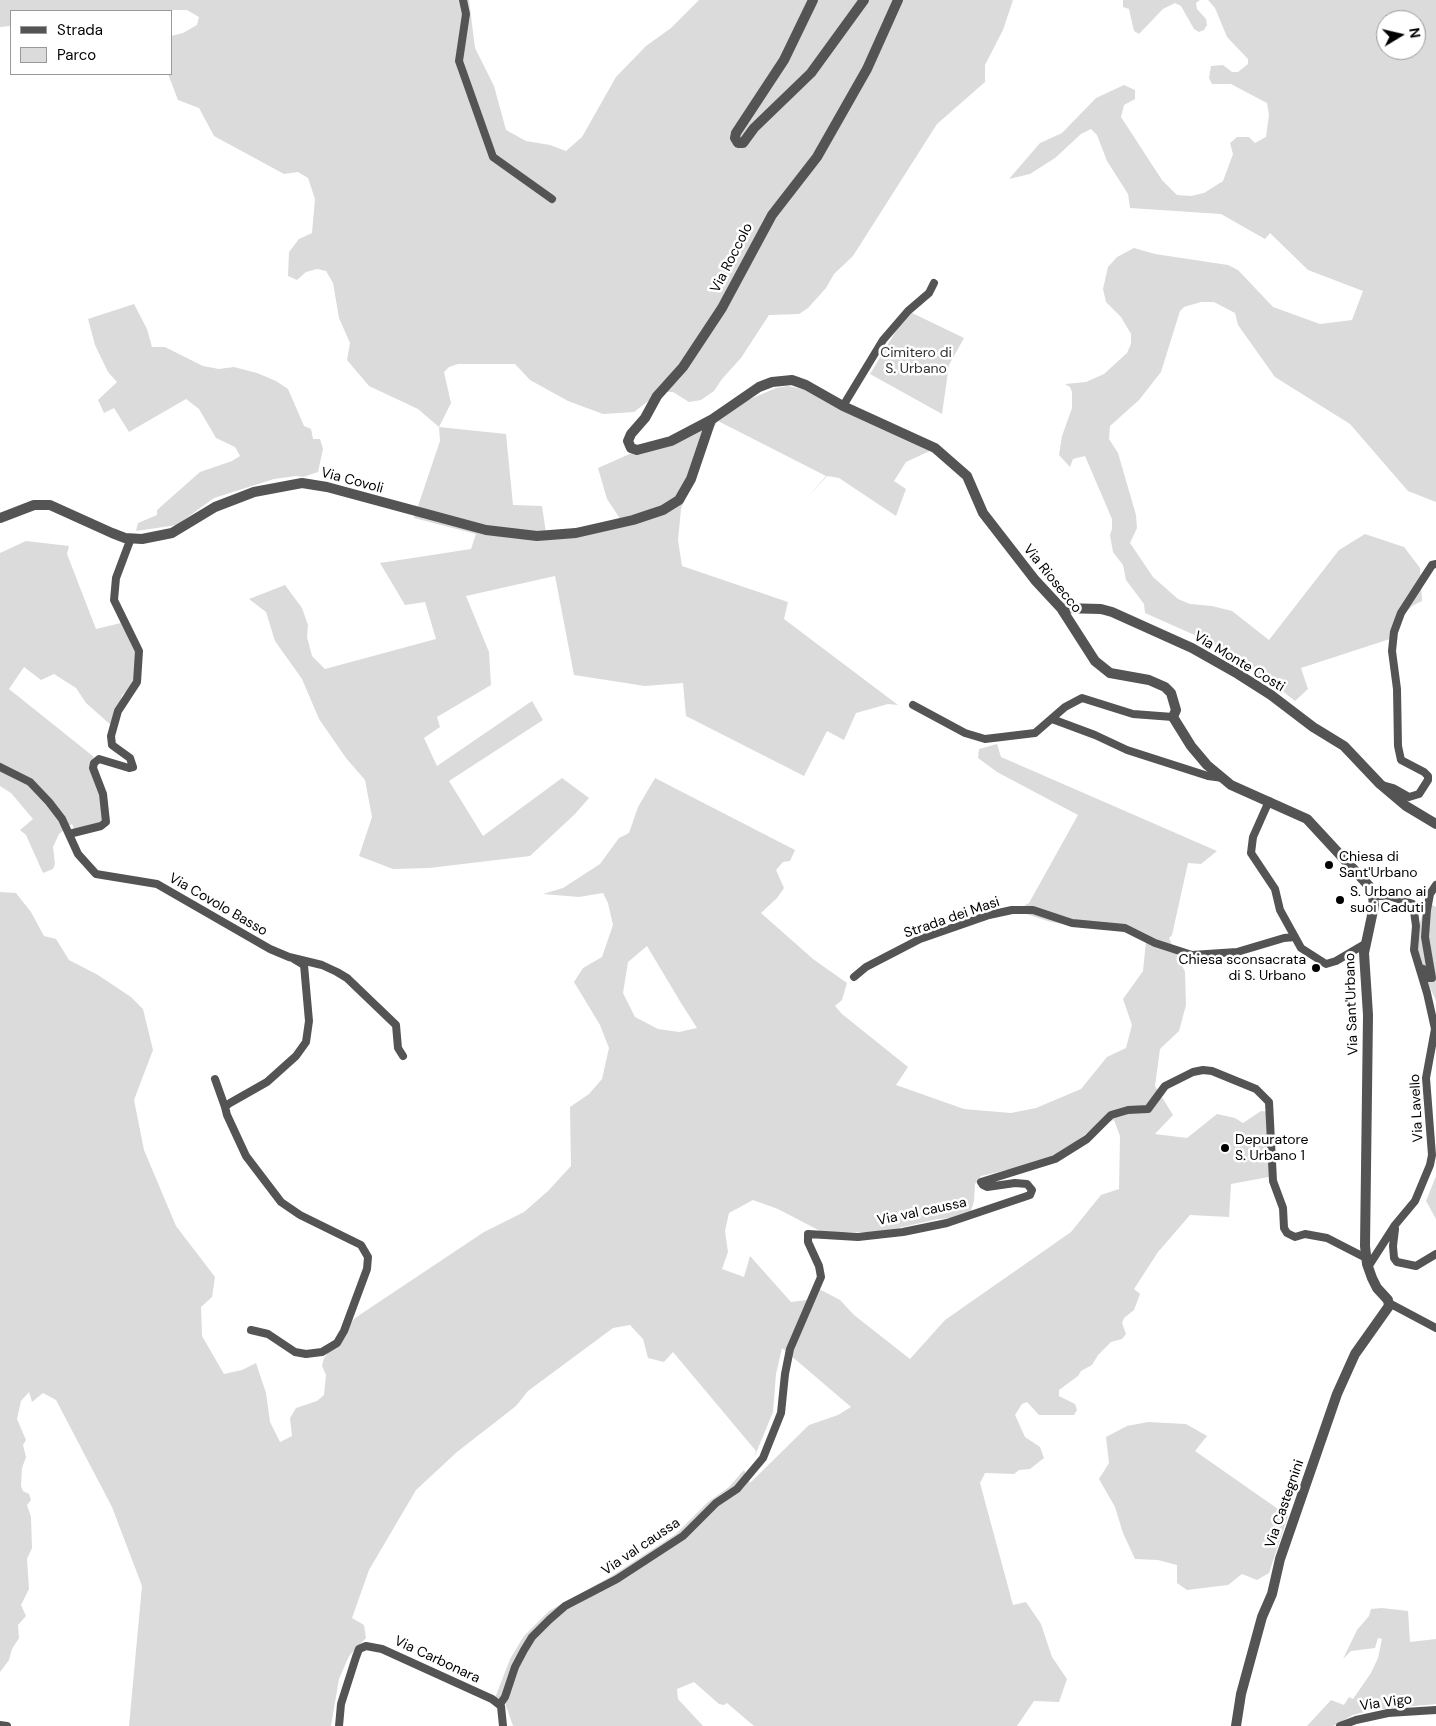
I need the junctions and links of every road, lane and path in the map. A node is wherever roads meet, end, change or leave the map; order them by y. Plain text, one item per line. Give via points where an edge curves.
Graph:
1 (463, 0) edge
2 (813, 0) edge
3 (864, 0) edge
4 (898, 0) edge
5 (552, 199) dead end
6 (934, 283) dead end
7 (843, 406) junction
8 (711, 420) junction
9 (0, 518) edge
10 (131, 538) junction
11 (1436, 564) edge
12 (1061, 608) junction
13 (913, 705) dead end
14 (1173, 718) junction
15 (1052, 719) junction
16 (0, 767) edge
17 (1223, 778) junction
18 (1380, 784) junction
19 (1269, 801) junction
20 (1436, 824) edge
21 (69, 834) junction
22 (1436, 885) edge
23 (1373, 896) junction
24 (1295, 937) junction
25 (1365, 944) junction
26 (1415, 954) junction
27 (294, 959) junction
28 (854, 977) dead end
29 (403, 1056) dead end
30 (215, 1079) dead end
31 (225, 1107) junction
32 (1395, 1225) junction
33 (1436, 1254) edge
34 (1367, 1263) junction
35 (1389, 1303) junction
36 (1436, 1328) edge
37 (251, 1330) dead end
38 (500, 1704) junction
39 (1436, 1710) edge
40 (0, 1725) edge
41 (7, 1726) edge
42 (339, 1726) edge
43 (503, 1726) edge
44 (1236, 1726) edge
45 (1340, 1726) edge

1 - 5 street via 466,14 460,62 493,157
2 - 3 street via 784,60 736,133 738,143 743,143 811,73
4 - 8 street, Via Roccolo via 867,69 817,157 772,215 722,308 628,441 634,450 646,448 671,441
6 - 7 street via 929,293 908,310 883,340
7 - 8 street, Via Riosecco via 806,385 782,380 759,387
7 - 12 street, Via Riosecco via 935,448 963,470 990,523 1034,580
8 - 10 street, Via Covoli via 691,480 679,500 663,510 633,520 576,533 537,536 486,530 317,485 292,483 236,498 172,534
9 - 10 street, Via Covoli via 34,505 50,505 90,525
10 - 21 street via 116,578 114,600 139,650 137,682 118,711 111,736 112,745 130,758 132,767 99,759 94,763 103,794 106,822
11 - 18 street, Via Monte Costi via 1401,613 1392,651 1401,760 1424,772 1428,780 1419,794 1409,797
12 - 14 street, Via Riosecco via 1095,661 1110,673 1149,680 1168,690 1176,710
12 - 18 street, Via Monte Costi via 1112,612 1201,653 1344,746
13 - 15 street via 981,738 1033,734
14 - 15 street via 1133,714 1084,697 1072,702
14 - 17 street, Via Riosecco via 1191,746
15 - 17 street via 1095,734 1127,750
16 - 21 street, Via Covolo Basso via 24,778 36,788 56,809
17 - 19 street via 1231,785
18 - 20 street, Via Monte Costi via 1406,806
19 - 23 street via 1314,825 1369,886
19 - 24 street via 1253,837 1251,853 1275,889 1280,910
21 - 27 street, Via Covolo Basso via 78,854 96,874 157,884 258,943
22 - 26 street via 1430,894 1426,928 1431,978 1426,976
23 - 25 street, Via Sant'Urbano via 1373,915
23 - 26 street, Via Lavello via 1389,896 1412,904 1416,926
24 - 25 street via 1301,948 1326,964
24 - 28 street, Strada dei Masi via 1237,952 1192,955 1125,928 1072,923 1033,910 1012,910 920,939 866,967
25 - 34 street, Via Sant'Urbano via 1368,1015 1364,1235
26 - 32 street, Via Lavello via 1435,1029 1426,1078 1432,1155 1420,1192
27 - 29 street, Via Covolo Basso via 322,964 347,978 396,1025 398,1048
27 - 31 street via 304,965 309,1028 304,1047 263,1085
30 - 31 street
31 - 37 street via 246,1156 281,1202 300,1215 357,1242 368,1257 366,1274 344,1331 337,1342 322,1352 295,1352 268,1334
32 - 33 street via 1393,1246 1397,1262 1416,1266
32 - 34 street, Via Lavello
34 - 35 street, Via Sant'Urbano via 1377,1288
34 - 38 street, Via val caussa via 1327,1238 1305,1234 1295,1237 1287,1233 1284,1208 1273,1181 1270,1102 1256,1088 1203,1070 1165,1086 1148,1109 1111,1115 1087,1138 1055,1159 981,1182 987,1187 1027,1184 1032,1190 1030,1195 947,1223 903,1232 858,1237 808,1234 821,1277 790,1349 781,1412 763,1458 737,1489 716,1503 684,1536 618,1579 565,1606 549,1620 524,1650
35 - 36 street
35 - 44 street, Via Castegnini via 1355,1354 1337,1394 1262,1617 1241,1694
38 - 42 street, Via Carbonara via 382,1648 366,1646 356,1657 341,1704
38 - 43 street
39 - 45 street, Via Vigo via 1379,1715
40 - 41 street

